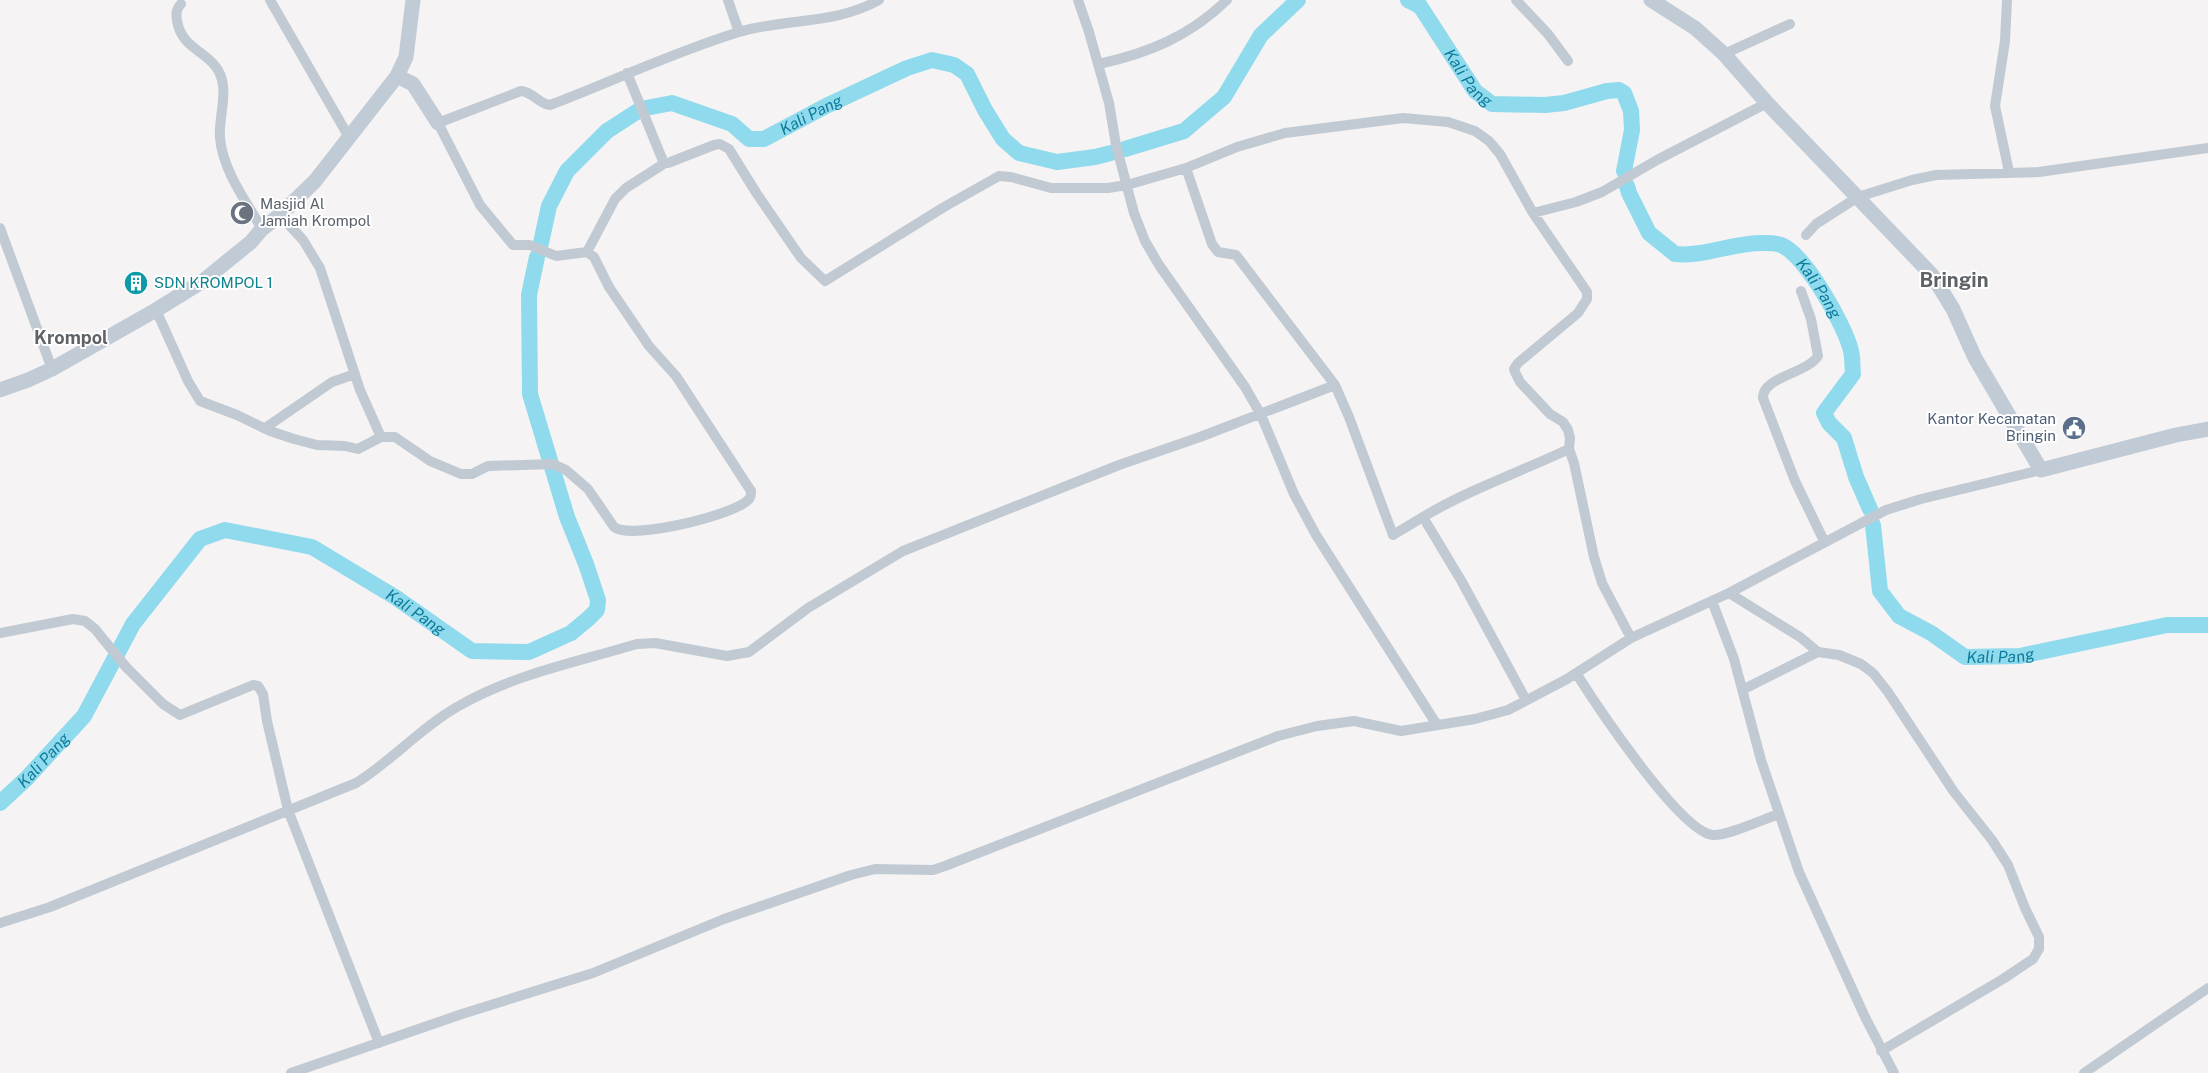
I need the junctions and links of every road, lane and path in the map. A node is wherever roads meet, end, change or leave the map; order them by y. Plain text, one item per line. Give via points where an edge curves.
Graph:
1 (270, 0) edge
2 (413, 0) edge
3 (728, 0) edge
4 (879, 0) edge
5 (1078, 0) edge
6 (1228, 0) edge
7 (1516, 0) edge
8 (1650, 0) edge
9 (2008, 0) edge
10 (181, 4) dead end
11 (1790, 24) dead end
12 (739, 32) junction
13 (1724, 54) junction
14 (1568, 61) dead end
15 (1099, 64) junction
16 (627, 74) junction
17 (396, 76) junction
18 (1767, 103) junction
19 (438, 123) junction
20 (350, 139) junction
21 (2208, 148) edge
22 (665, 163) junction
23 (1186, 168) junction
24 (2009, 172) junction
25 (1127, 185) junction
26 (1858, 197) junction
27 (1533, 213) junction
28 (280, 215) junction
29 (0, 228) edge
30 (262, 229) junction
31 (1806, 235) dead end
32 (4, 252) edge
33 (586, 252) junction
34 (1801, 291) dead end
35 (156, 310) junction
36 (52, 368) junction
37 (355, 374) junction
38 (1334, 385) junction
39 (0, 390) edge
40 (1261, 415) junction
41 (265, 428) junction
42 (2208, 429) edge
43 (381, 437) junction
44 (1569, 450) junction
45 (2041, 470) junction
46 (1424, 516) junction
47 (1824, 542) junction
48 (1729, 593) junction
49 (1712, 601) junction
50 (0, 633) edge
51 (1631, 638) junction
52 (1818, 652) junction
53 (1576, 673) junction
54 (1742, 690) junction
55 (1526, 700) junction
56 (1437, 725) junction
57 (288, 810) junction
58 (1779, 814) junction
59 (0, 923) edge
60 (2208, 988) edge
61 (379, 1043) junction
62 (1881, 1051) junction
63 (291, 1073) edge
64 (1894, 1073) edge
65 (2084, 1073) edge

1 - 20 street
2 - 17 street via 406,57
3 - 12 street
4 - 12 street via 849,14
5 - 15 street
6 - 15 street via 1192,29 1151,50
7 - 14 street
8 - 13 street via 1695,28
9 - 24 street via 1995,106
10 - 30 street via 176,13 178,26 194,50 218,70 223,84 220,138 225,163
11 - 13 street
12 - 16 street via 662,58
13 - 18 street
15 - 25 street
16 - 19 street via 550,105 521,91
16 - 22 street
17 - 19 street via 413,84
17 - 20 street
18 - 26 street
18 - 27 street via 1602,192
19 - 33 street via 480,205 513,245 530,245 556,256
20 - 28 street via 315,181
21 - 24 street via 2046,171
22 - 25 street via 714,145 720,144 729,149 801,258 825,281 999,176 1051,188
22 - 33 street via 615,199
23 - 25 street
23 - 27 street via 1237,147 1285,133 1403,118 1448,122 1475,131 1489,140
23 - 38 street via 1212,244 1218,252 1236,255
24 - 26 street via 1936,175
25 - 40 street via 1145,240 1159,265 1245,387
26 - 31 street via 1816,224
26 - 45 street via 1932,275 1953,309 1975,358
27 - 44 street via 1588,299 1578,313 1518,363 1515,372 1520,382 1550,414 1563,422 1570,438
28 - 30 street
28 - 37 street via 303,240 320,268
29 - 32 street
30 - 35 street via 203,281
32 - 36 street
33 - 43 street via 594,257 609,287 649,346 676,376 708,422 751,491 747,501 709,518 642,532 620,531 588,489 566,470 553,464 488,466 472,474 462,474 430,461 395,437
34 - 47 street via 1811,319 1818,356 1810,364 1768,386 1763,398 1795,481
35 - 36 street
35 - 41 street via 200,401
36 - 39 street
37 - 41 street via 332,382
37 - 43 street
38 - 40 street
38 - 46 street via 1393,535
40 - 56 street via 1294,494 1316,535
40 - 57 street via 1119,465 903,551 808,608 749,652 727,656 656,643 637,644 510,682 455,708 356,783
41 - 43 street via 294,440 358,449
42 - 45 street
44 - 46 street via 1466,492
44 - 51 street via 1602,583
45 - 47 street via 1921,498 1886,510
46 - 55 street
47 - 48 street
48 - 49 street
48 - 52 street via 1800,637
49 - 51 street
49 - 54 street
50 - 57 street via 26,626 85,621 163,704 180,715 253,684 258,686 263,694
51 - 53 street
52 - 54 street
52 - 62 street via 1861,664 1888,692 1954,792 2008,865 2039,937 2039,949 2033,959
53 - 55 street
53 - 58 street via 1644,770 1681,813 1702,830 1720,834
54 - 58 street
55 - 56 street via 1508,710
56 - 61 street via 1400,731 1354,721 1336,722 1278,736 945,866 933,870 875,869 851,875 724,919 593,973
57 - 59 street via 50,907
57 - 61 street
58 - 62 street via 1799,872
60 - 65 street
61 - 63 street
62 - 64 street

